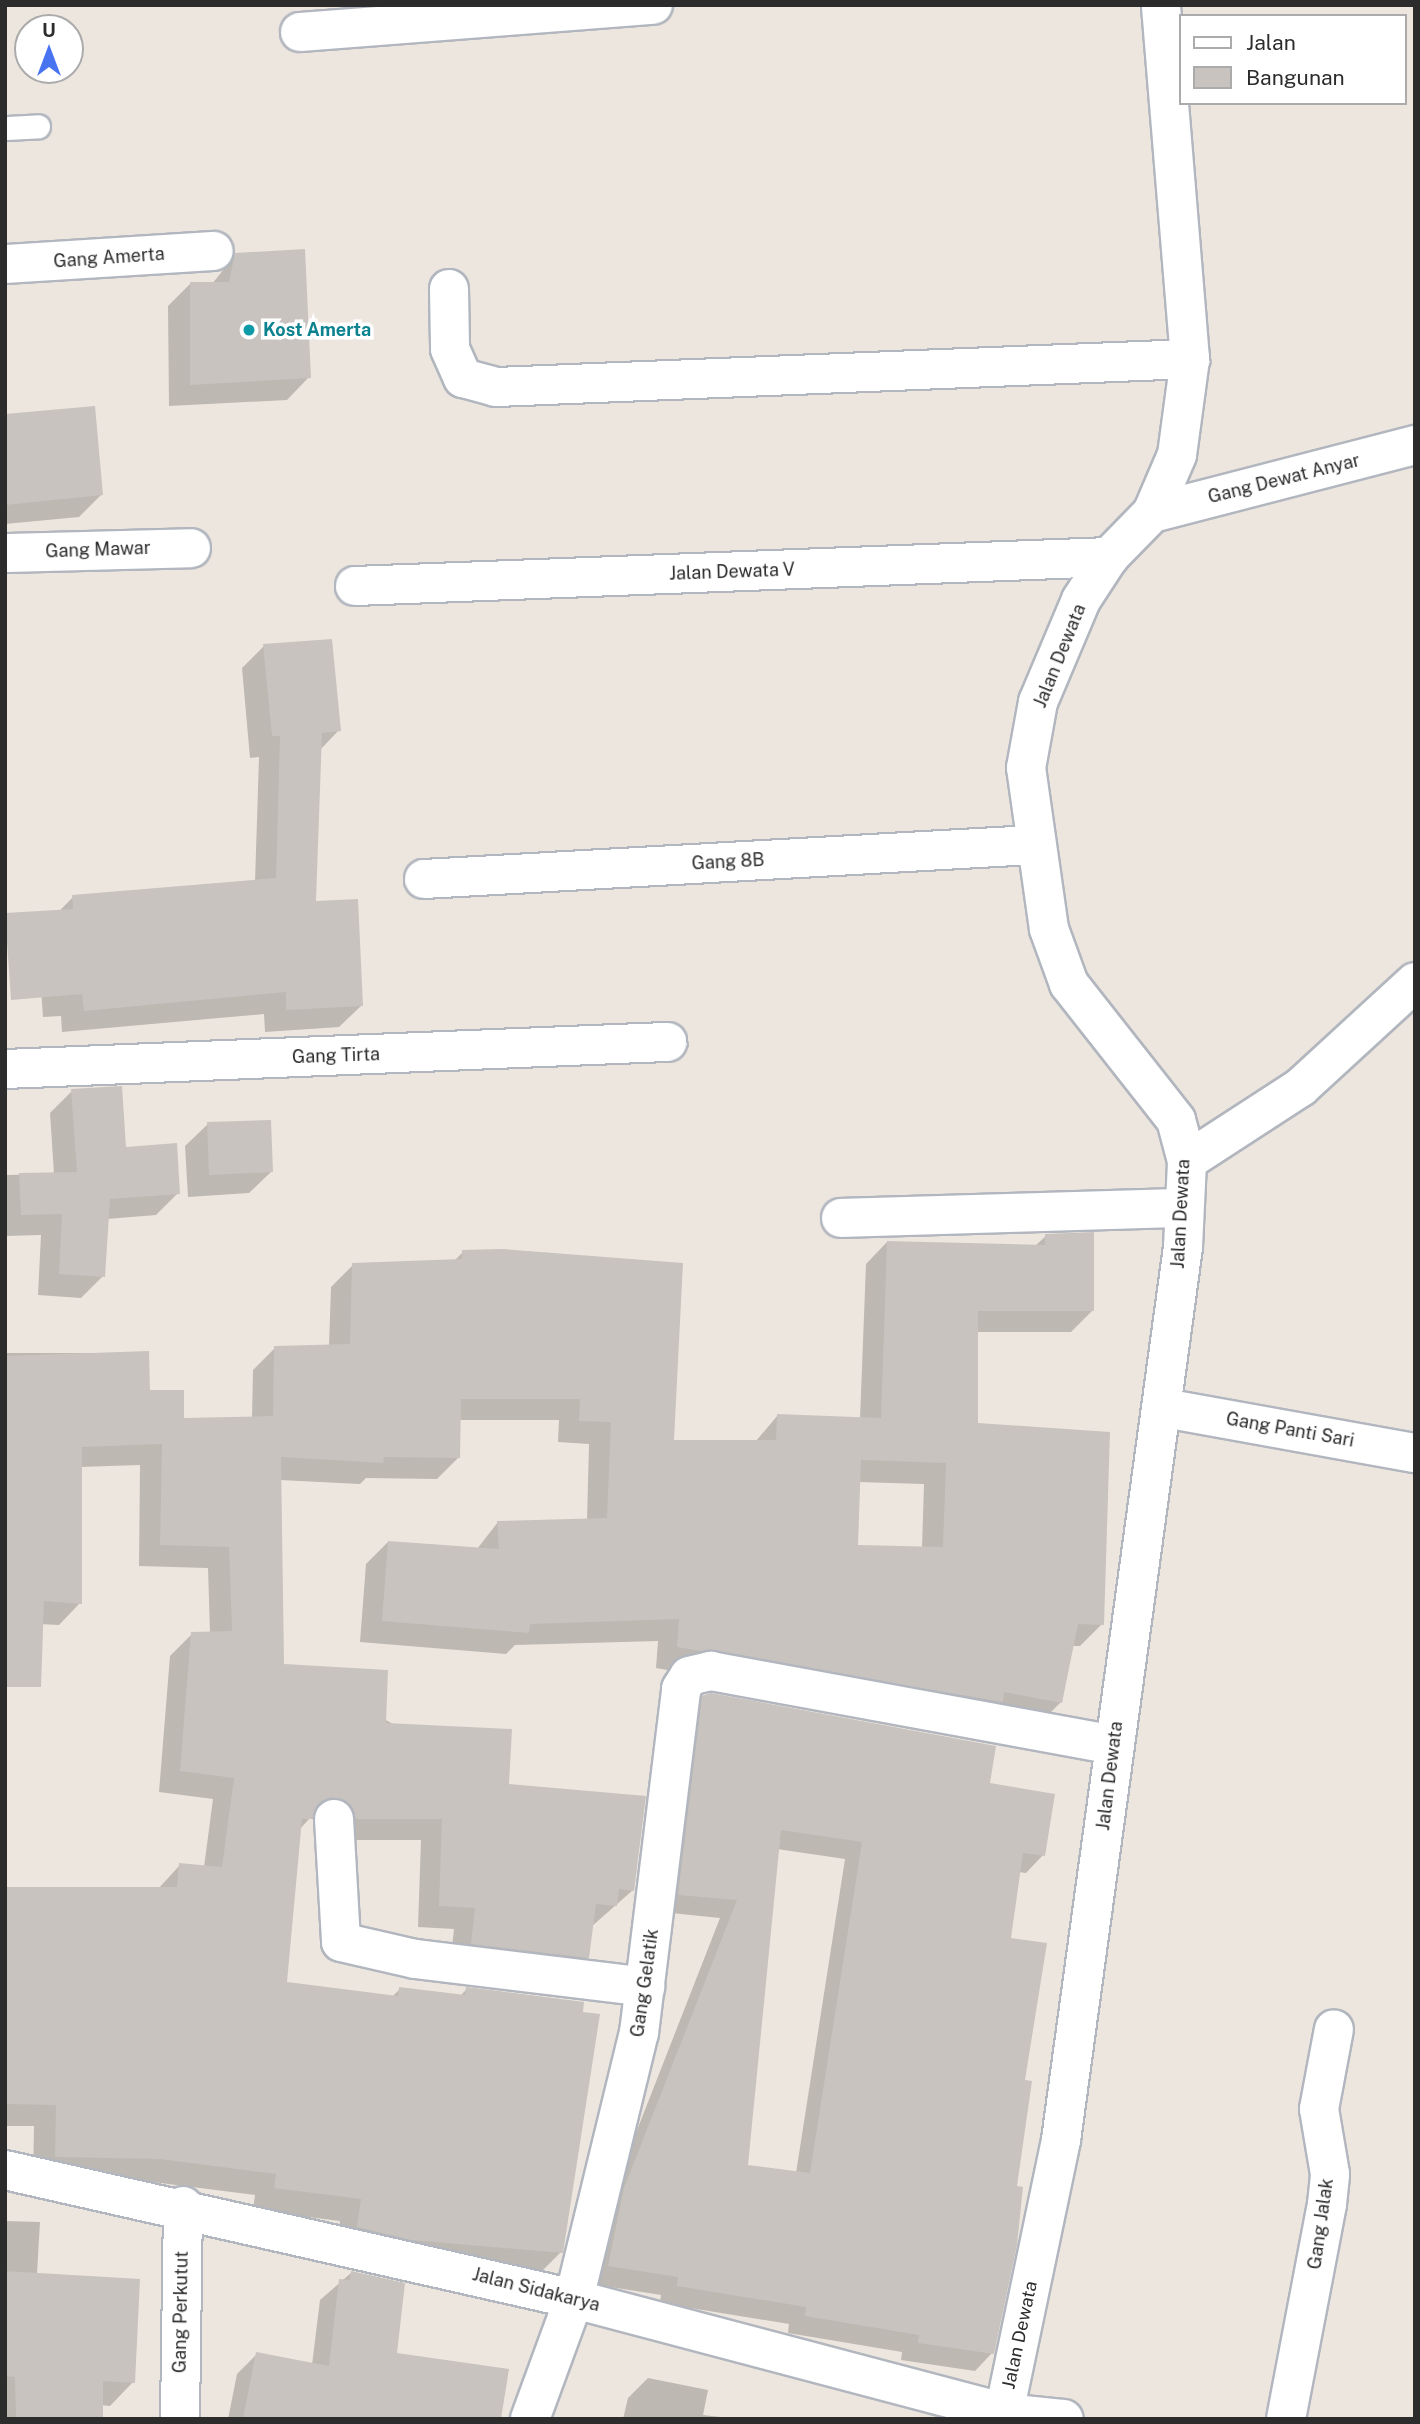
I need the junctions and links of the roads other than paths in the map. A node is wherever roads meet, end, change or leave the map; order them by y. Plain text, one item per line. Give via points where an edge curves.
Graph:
1 (653, 5) edge
2 (1161, 5) edge
3 (300, 32) dead end
4 (38, 126) dead end
5 (5, 128) edge
6 (214, 251) dead end
7 (5, 264) edge
8 (449, 289) dead end
9 (1190, 359) junction
10 (1415, 445) edge
11 (1152, 513) junction
12 (191, 548) dead end
13 (5, 553) edge
14 (1109, 557) junction
15 (355, 586) dead end
16 (1033, 845) junction
17 (424, 879) dead end
18 (1410, 991) edge
19 (667, 1042) dead end
20 (5, 1069) edge
21 (1187, 1161) junction
22 (1184, 1208) junction
23 (841, 1218) dead end
24 (1164, 1408) junction
25 (1415, 1453) edge
26 (1112, 1745) junction
27 (334, 1819) dead end
28 (645, 1987) junction
29 (1334, 2029) dead end
30 (5, 2170) edge
31 (183, 2206) junction
32 (574, 2299) junction
33 (1003, 2416) edge
34 (180, 2419) edge
35 (530, 2419) edge
36 (1064, 2419) edge
37 (1286, 2419) edge

1 - 3 street
2 - 9 street, Jalan Dewata
4 - 5 lane
6 - 7 street, Gang Amerta
8 - 9 street via 450,349 463,378 496,387
9 - 11 street, Jalan Dewata via 1177,455
10 - 11 street, Gang Dewat Anyar
11 - 14 street, Jalan Dewata
12 - 13 street, Gang Mawar
14 - 15 street, Jalan Dewata V
14 - 16 street, Jalan Dewata via 1081,600 1038,702 1026,768
16 - 17 street, Gang 8B
16 - 21 street, Jalan Dewata via 1049,929 1069,984 1100,1030 1159,1091
18 - 21 street via 1301,1087
19 - 20 street, Gang Tirta
21 - 22 street, Jalan Dewata
22 - 23 street
22 - 24 street, Jalan Dewata
24 - 25 street, Gang Panti Sari
24 - 26 street, Jalan Dewata
26 - 28 street, Gang Gelatik via 700,1670 681,1689
26 - 33 street, Jalan Dewata via 1061,2140
27 - 28 street via 341,1942 415,1959
28 - 32 street, Gang Gelatik
29 - 37 street, Gang Jalak via 1319,2109 1330,2174 1327,2204
30 - 31 street, Jalan Sidakarya
31 - 32 street, Jalan Sidakarya
31 - 34 street, Gang Perkutut
32 - 33 street, Jalan Sidakarya
32 - 35 street, Gang Gelatik
33 - 36 street, Jalan Sidakarya

